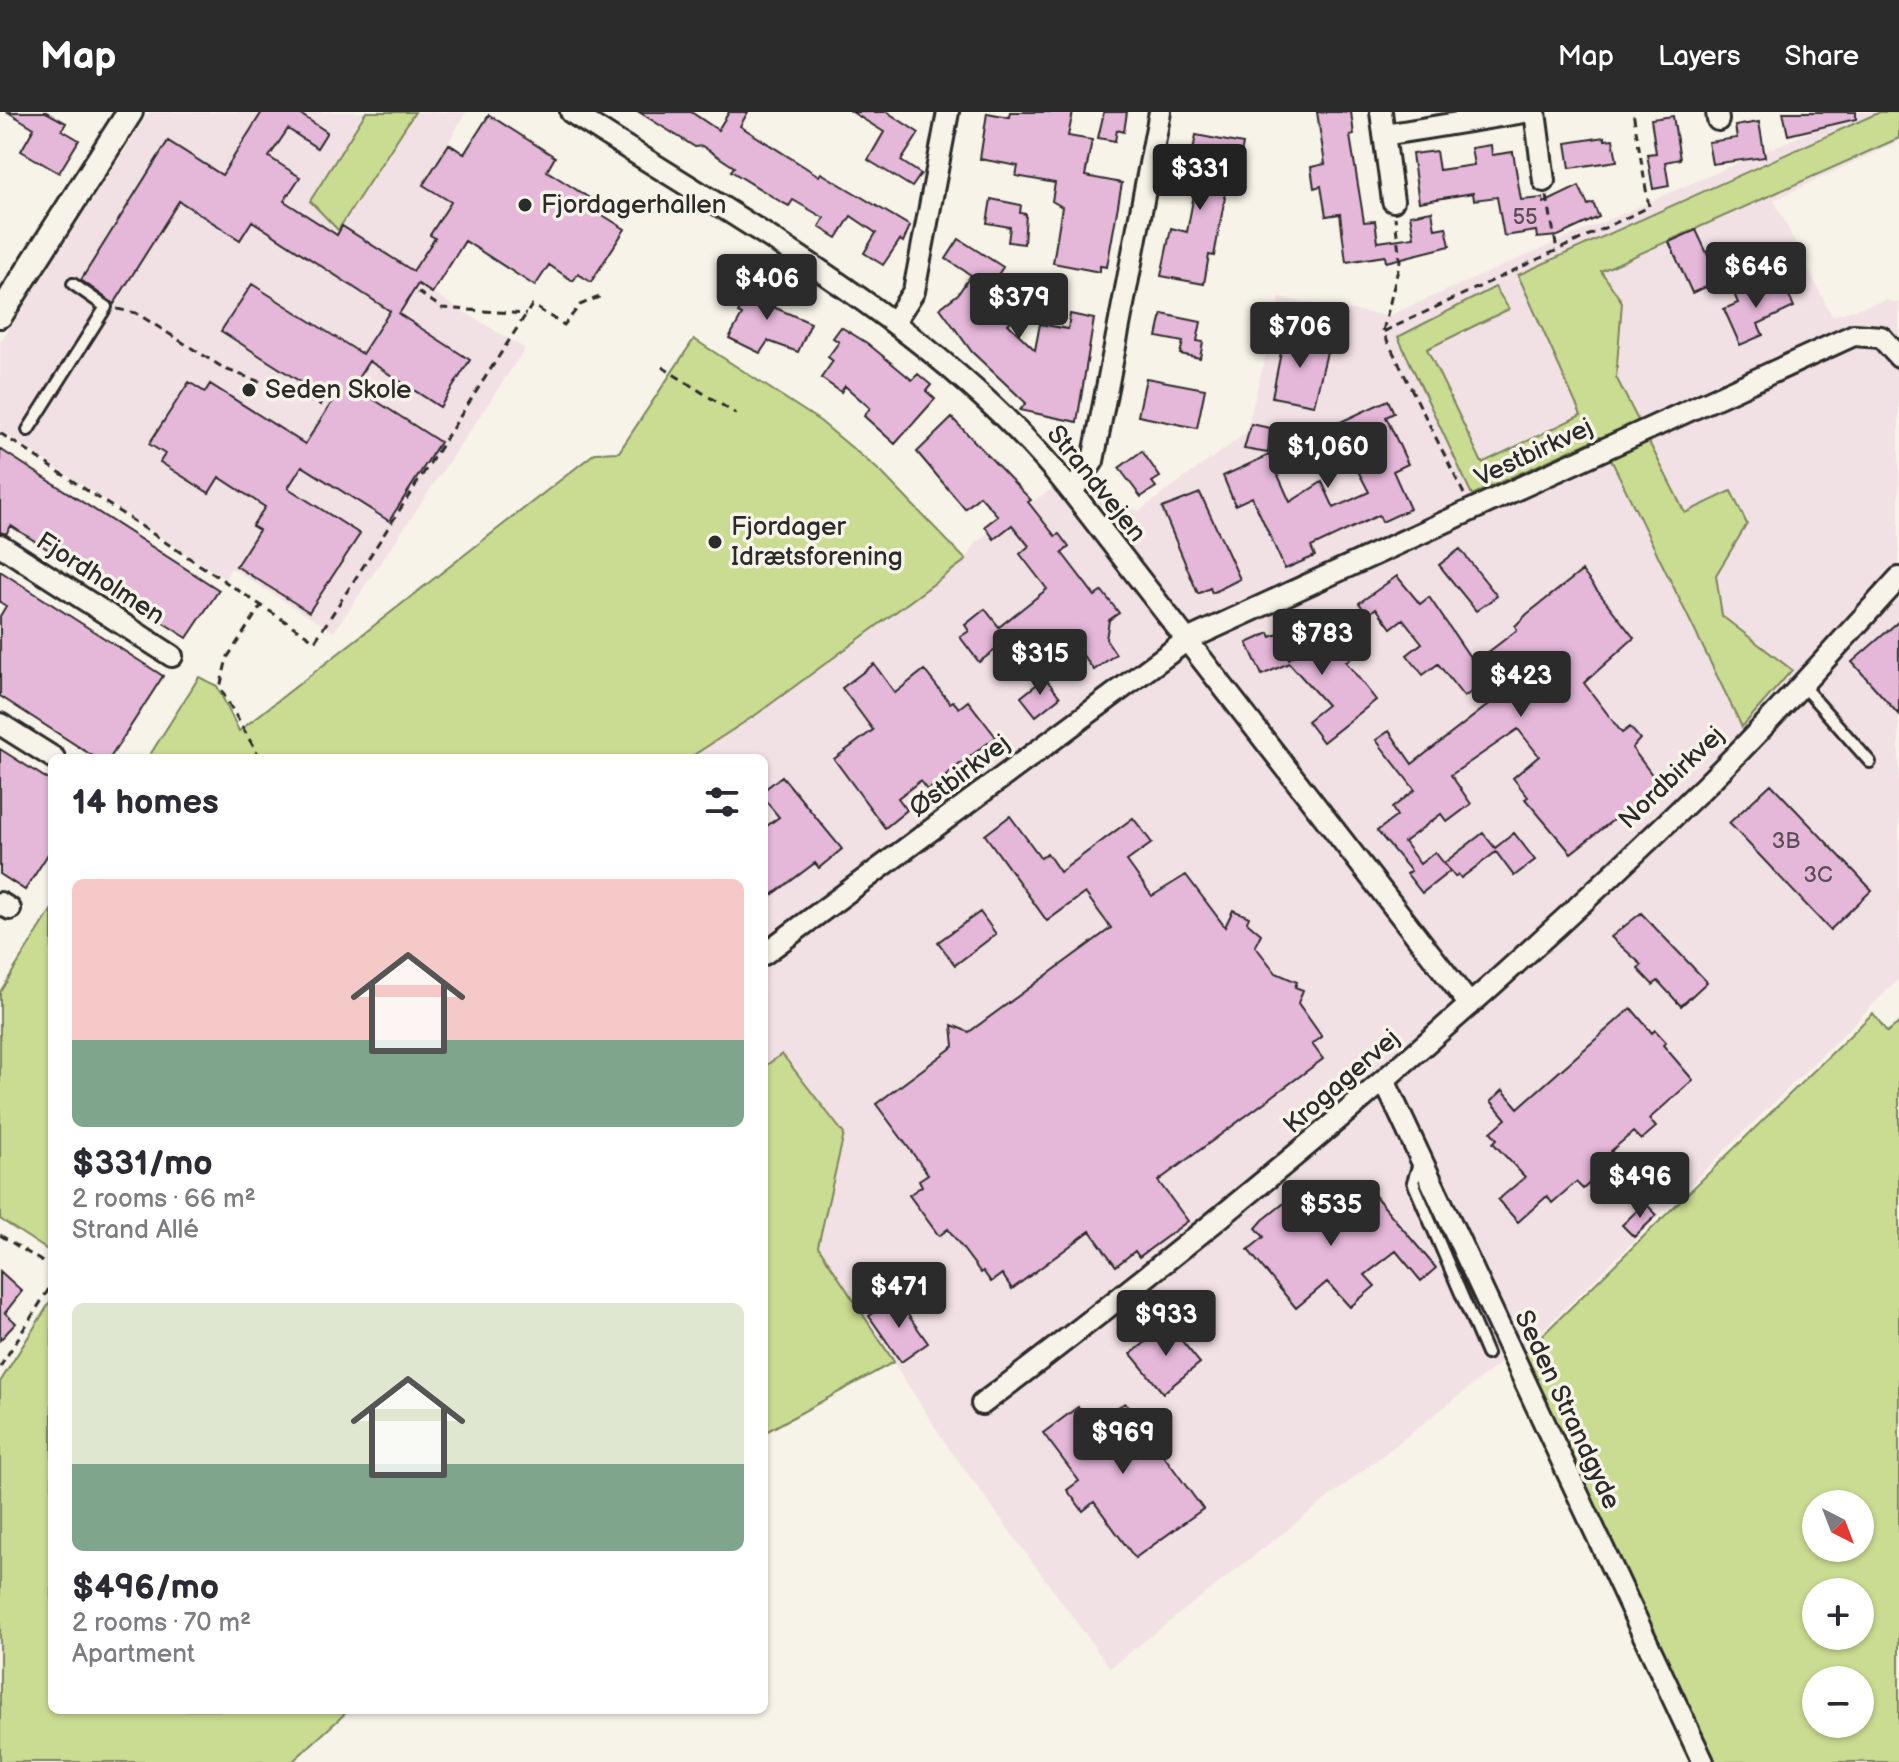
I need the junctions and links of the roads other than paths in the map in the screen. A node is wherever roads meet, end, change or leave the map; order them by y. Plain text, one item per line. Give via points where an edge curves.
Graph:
1 (130, 112) edge
2 (571, 112) edge
3 (948, 112) edge
4 (1160, 112) edge
5 (1381, 112) edge
6 (1525, 112) edge
7 (1535, 112) edge
8 (1384, 135) junction
9 (1544, 181) road end
10 (1393, 201) road end
11 (73, 284) dead end
12 (0, 315) edge
13 (894, 322) junction
14 (1899, 357) edge
15 (28, 430) dead end
16 (1072, 492) junction
17 (0, 545) edge
18 (1899, 578) edge
19 (1187, 640) junction
20 (172, 656) dead end
21 (1801, 684) junction
22 (0, 724) edge
23 (48, 754) edge
24 (1870, 762) dead end
25 (768, 951) edge
26 (1470, 1005) junction
27 (1384, 1080) junction
28 (1421, 1158) junction
29 (1487, 1354) dead end
30 (982, 1404) dead end
31 (1703, 1762) edge

1 - 12 street
2 - 13 street, Strandvejen
3 - 13 street via 914,291
4 - 16 street via 1093,461
5 - 8 street
6 - 8 street
7 - 9 street
8 - 10 street
11 - 15 lane via 106,307
13 - 16 street, Strandvejen via 1015,427
14 - 19 street, Vestbirkvej via 1881,337 1854,335
16 - 19 street, Strandvejen
17 - 20 street, Fjordholmen
18 - 21 street, Nordbirkvej
19 - 25 street, Østbirkvej
19 - 26 street, Strandvejen
21 - 24 lane
21 - 26 street, Nordbirkvej via 1705,786
22 - 23 street
26 - 27 street, Krogagervej
27 - 28 street, Seden Strandgyde
27 - 30 street, Krogagervej via 1137,1287
28 - 29 lane via 1413,1182
28 - 31 street, Seden Strandgyde

